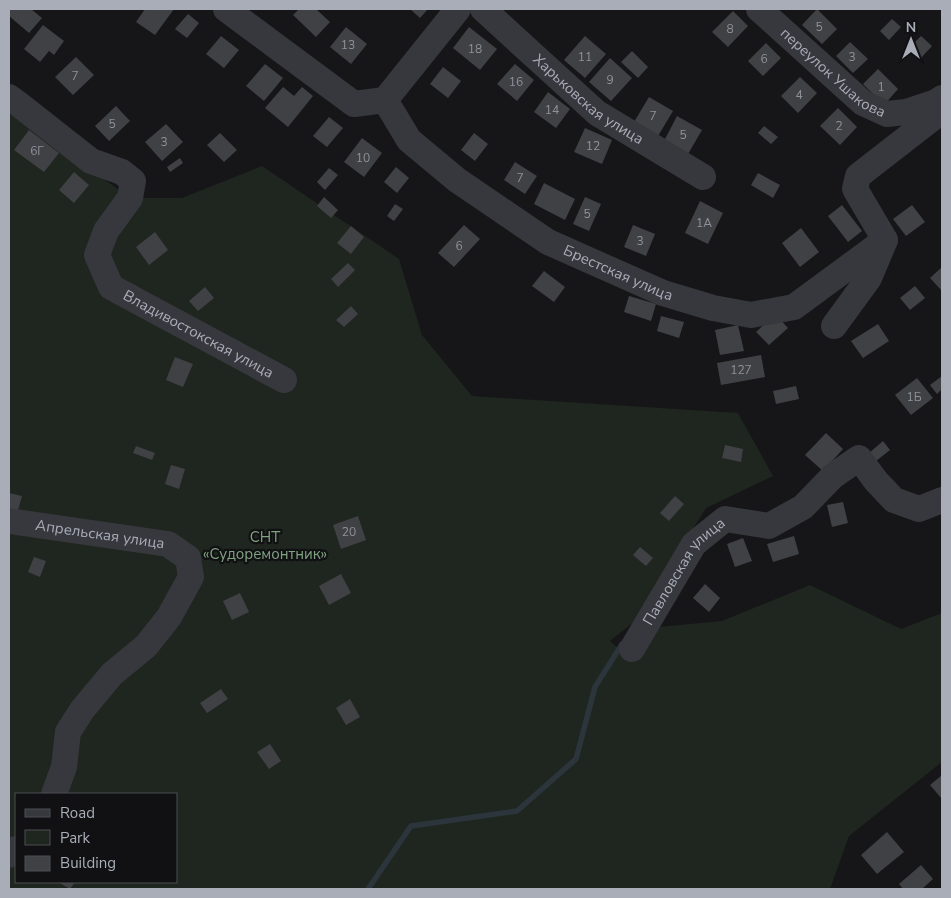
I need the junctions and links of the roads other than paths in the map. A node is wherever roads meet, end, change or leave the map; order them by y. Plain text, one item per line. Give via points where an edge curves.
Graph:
1 (226, 9) edge
2 (458, 9) edge
3 (483, 9) edge
4 (759, 9) edge
5 (9, 97) edge
6 (385, 100) junction
7 (939, 100) edge
8 (703, 177) dead end
9 (885, 240) junction
10 (834, 326) dead end
11 (284, 380) dead end
12 (942, 500) edge
13 (9, 521) edge
14 (632, 649) dead end
15 (54, 793) edge

1 - 6 street via 354,104
2 - 6 street
3 - 8 street, Харьковская улица via 597,113
4 - 7 street, переулок Ушакова via 863,102 887,114 906,112
5 - 11 street, Владивостокская улица via 91,161 122,172 133,181 130,198 106,231 98,255 111,287
6 - 9 street, Брестская улица via 410,140 457,180 548,242 663,293 713,308 751,315 794,307
7 - 9 street via 938,113 858,176 856,189
9 - 10 street via 869,278
12 - 14 street, Павловская улица via 920,509 894,500 860,458 832,476 803,507 769,526 725,519 694,544
13 - 15 street, Апрельская улица via 168,544 188,558 191,578 169,617 146,646 112,674 68,732 64,767

